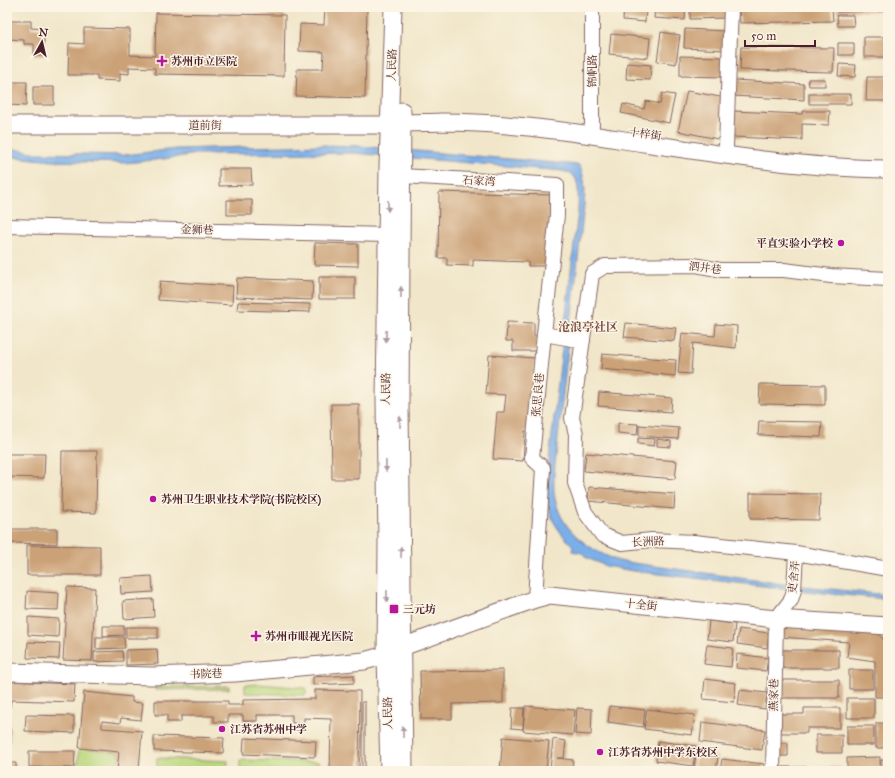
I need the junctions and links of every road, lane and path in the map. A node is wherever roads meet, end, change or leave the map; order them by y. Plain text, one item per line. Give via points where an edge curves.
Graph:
1 (393, 7) edge
2 (404, 7) edge
3 (592, 7) edge
4 (731, 7) edge
5 (7, 114) edge
6 (7, 125) edge
7 (396, 126) junction
8 (591, 130) junction
9 (726, 147) junction
10 (888, 160) edge
11 (888, 169) edge
12 (397, 172) junction
13 (557, 186) joint
14 (7, 226) edge
15 (388, 235) junction
16 (888, 279) edge
17 (544, 334) junction
18 (572, 339) junction
19 (796, 554) junction
20 (888, 568) edge
21 (535, 599) junction
22 (776, 619) junction
23 (888, 626) edge
24 (402, 647) junction
25 (386, 655) junction
26 (7, 672) edge
27 (389, 771) edge
28 (404, 771) edge
29 (773, 771) edge

1 - 7 main road, 人民路
2 - 7 main road, 人民路
3 - 8 street, 锦帆路
4 - 9 street
5 - 7 main road, 道前街
6 - 7 main road, 道前街
7 - 8 main road, 十梓街 via 452,122
7 - 12 main road, 人民路
8 - 9 main road, 十梓街
8 - 11 main road, 十梓街 via 716,154
9 - 10 main road, 十梓街
12 - 13 street, 石家湾
12 -> 15 main road, 人民路
24 -> 12 main road, 人民路
13 - 17 street, 张思良巷 via 557,215
14 - 15 street, 金狮巷
15 -> 25 main road, 人民路 via 385,401
16 - 18 street, 泗井巷 via 784,270 721,270 695,265 605,266 592,274
17 - 18 street
17 - 21 street, 张思良巷 via 532,458 543,468
18 - 19 street, 长洲路 via 572,418 576,434 575,483 585,512 602,534 622,543 652,540 694,542
19 - 20 street, 长洲路
19 - 22 street, 吏舍弄 via 791,600
21 - 22 main road, 十全街 via 556,595
21 - 24 main road, 十全街
22 - 23 main road, 十全街
22 - 29 street, 燕家巷
24 - 25 main road, 书院巷
28 -> 24 main road, 人民路
25 - 26 main road, 书院巷 via 364,661 235,673 152,676
25 - 27 main road, 人民路

